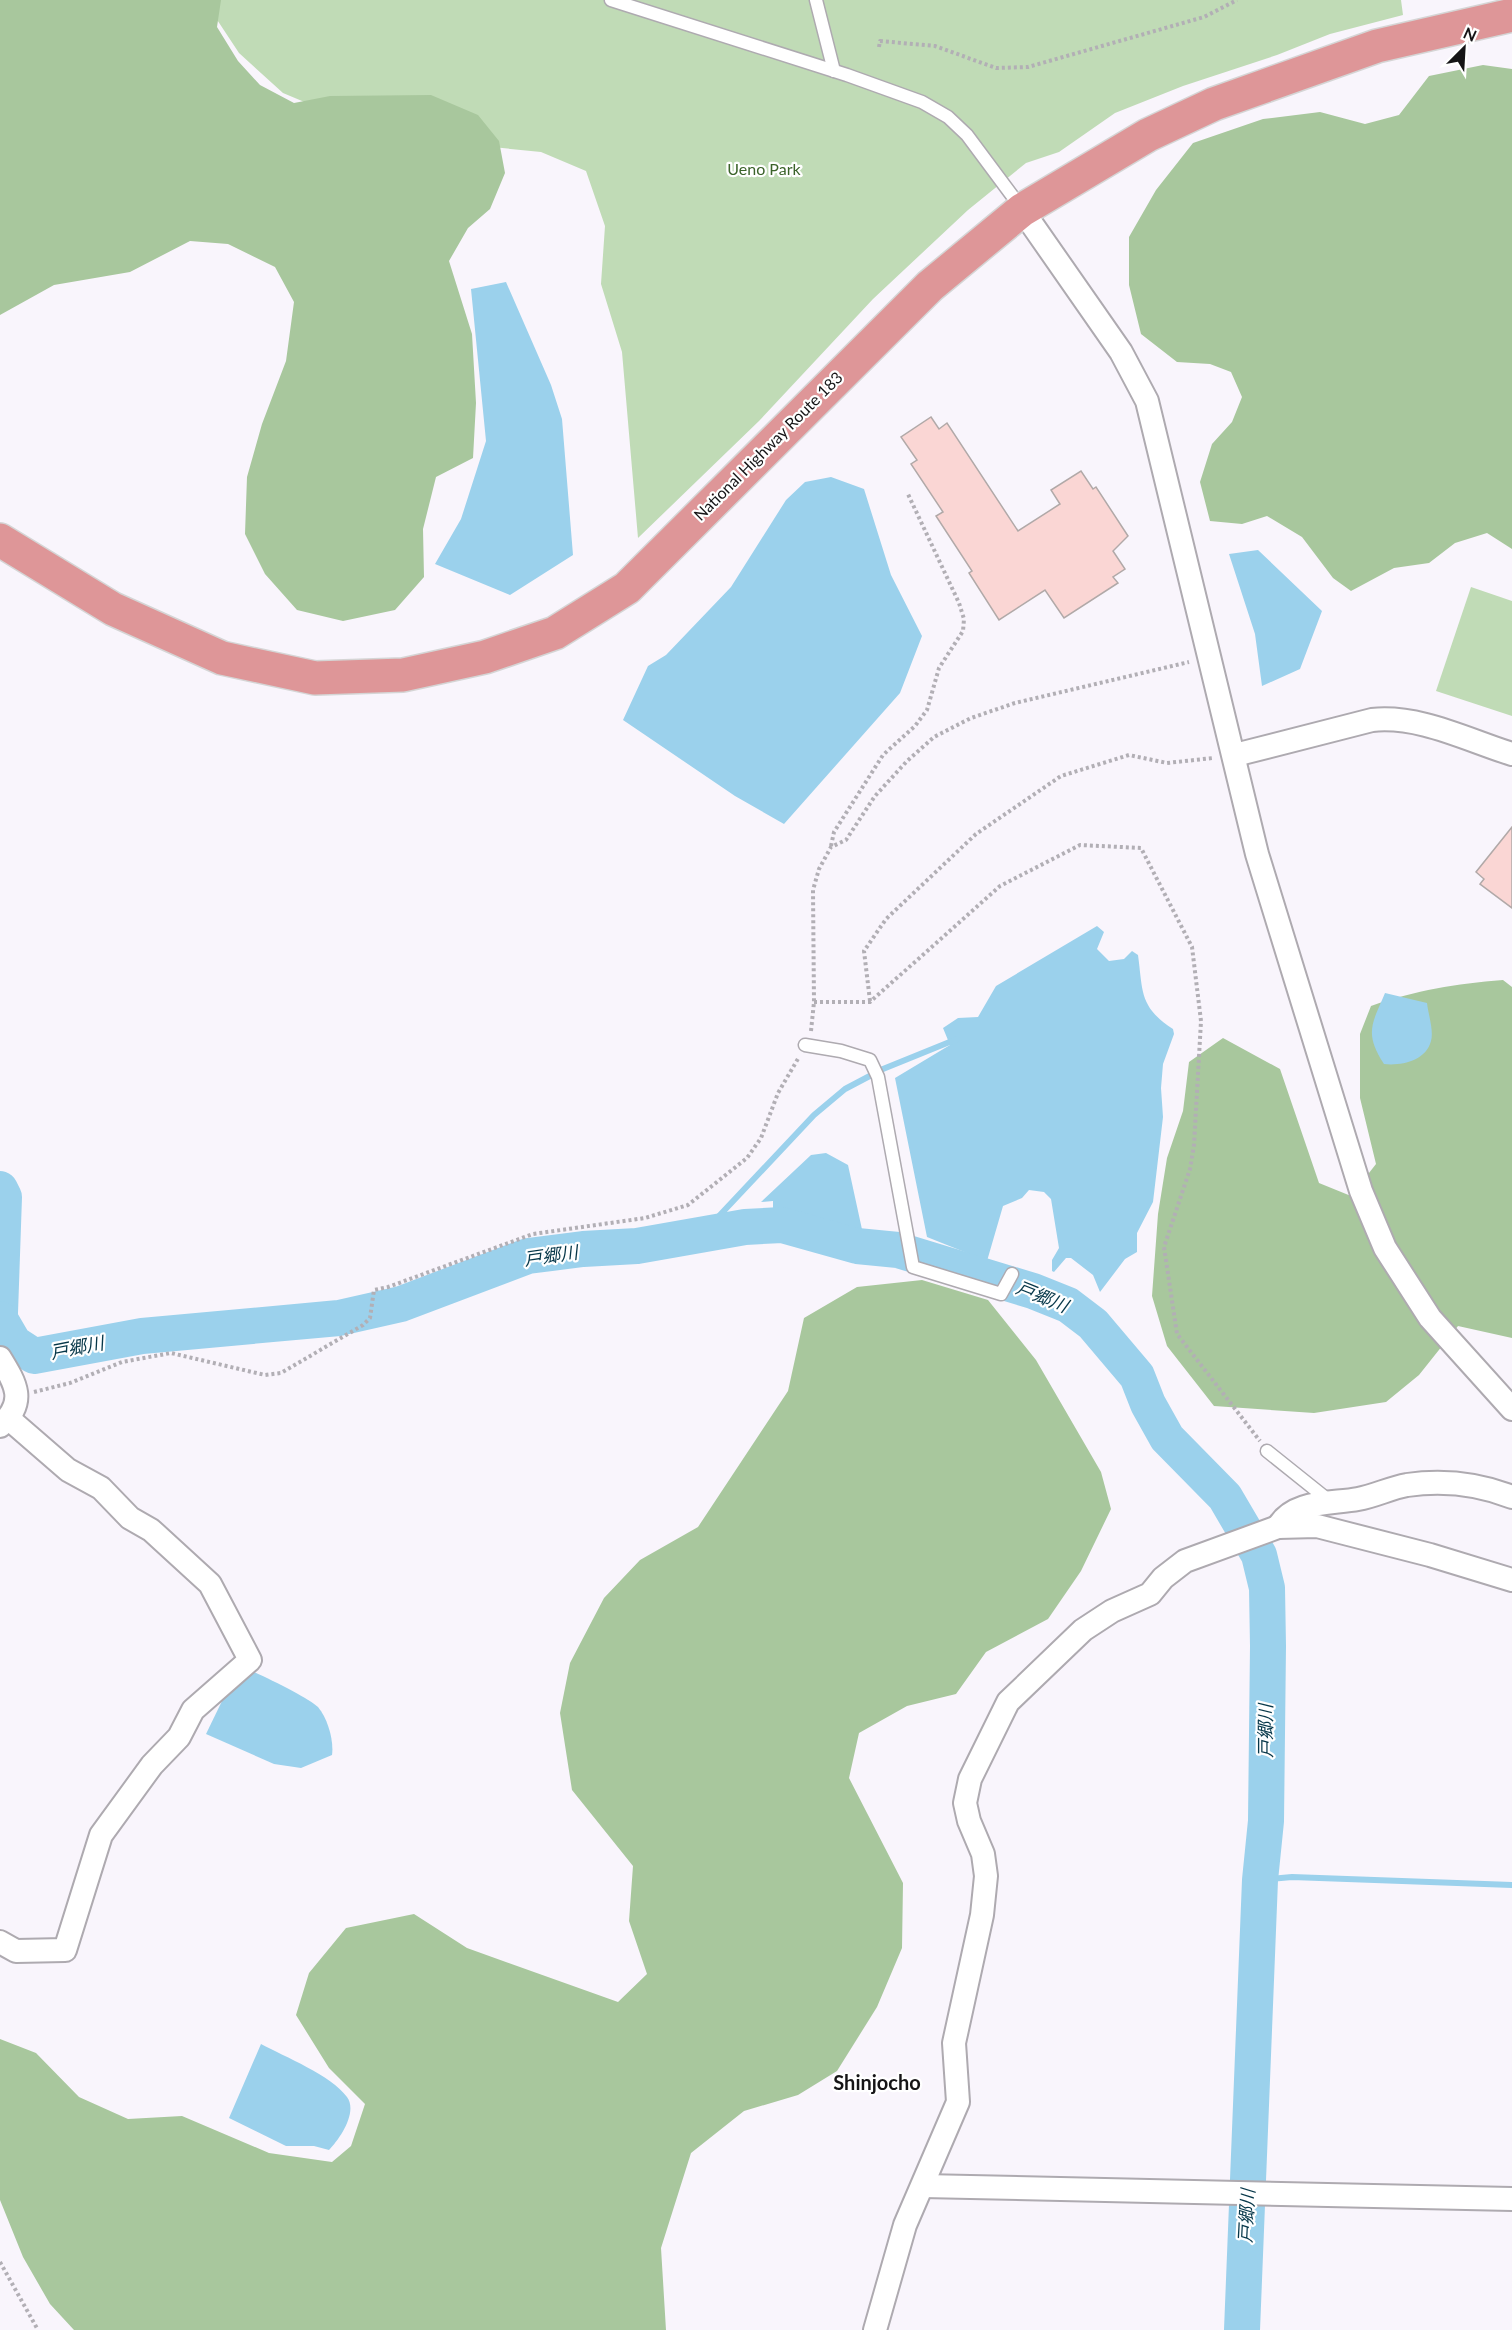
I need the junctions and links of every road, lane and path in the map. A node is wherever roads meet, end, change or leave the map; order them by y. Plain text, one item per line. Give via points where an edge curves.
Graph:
1 (611, 0) edge
2 (816, 0) edge
3 (1237, 0) edge
4 (1512, 15) edge
5 (879, 47) dead end
6 (834, 71) junction
7 (1022, 210) junction
8 (907, 492) dead end
9 (0, 540) edge
10 (1211, 657) junction
11 (1512, 754) edge
12 (1235, 755) junction
13 (831, 847) junction
14 (814, 1002) junction
15 (870, 1002) junction
16 (805, 1045) junction
17 (1011, 1274) dead end
18 (0, 1358) edge
19 (24, 1394) dead end
20 (1512, 1409) edge
21 (4, 1422) edge
22 (1267, 1451) joint
23 (1512, 1497) edge
24 (1332, 1503) junction
25 (1260, 1534) junction
26 (1512, 1580) edge
27 (0, 1942) edge
28 (923, 2186) junction
29 (1512, 2199) edge
30 (0, 2262) edge
31 (38, 2330) edge
32 (875, 2330) edge

1 - 6 lane
2 - 6 lane
3 - 5 path via 1204,17 1028,68 996,69 935,46 880,41
4 - 7 highway, National Highway Route 183 via 1377,46 1214,104 1148,135
6 - 7 lane via 922,102 948,117 981,153
7 - 9 highway, National Highway Route 183 via 930,286 627,588 555,633 485,657 403,675 315,678 222,658 113,609
7 - 10 street via 1115,343 1147,401
8 - 13 path via 959,603 963,631 939,668 927,710 883,755 834,832
10 - 12 street
10 - 13 path via 1015,703 971,718 934,737 907,761 875,796 846,840
11 - 12 street via 1428,725 1392,718
12 - 15 path via 1167,763 1129,755 1061,776 976,834 886,919 864,951
12 - 20 street via 1257,854 1361,1191 1381,1238 1430,1318
13 - 14 path via 813,890
14 - 15 path
14 - 16 path
15 - 22 path via 1000,886 1080,845 1141,848 1192,947 1201,1021 1194,1145 1164,1247 1177,1334
16 - 17 lane via 870,1060 878,1077 913,1267 1001,1294
16 - 19 path via 778,1093 757,1145 747,1158 688,1206 645,1218 533,1234 374,1290 370,1318 363,1325 281,1373 256,1373 171,1353 122,1362 70,1383
18 - 21 street via 18,1394 15,1407
21 - 27 street via 68,1470 101,1488 130,1518 152,1530 210,1584 250,1660 193,1710 179,1737 152,1765 101,1835 65,1950 16,1951
22 - 24 lane
23 - 24 street via 1483,1488 1423,1484
24 - 25 street via 1292,1512
25 - 26 street via 1317,1526
25 - 28 street via 1185,1561 1150,1594 1112,1611 1083,1630 1008,1702 987,1741 970,1779 965,1803 983,1854 986,1876 982,1915 954,2043 958,2102
28 - 29 street
28 - 32 street via 904,2225
30 - 31 path

